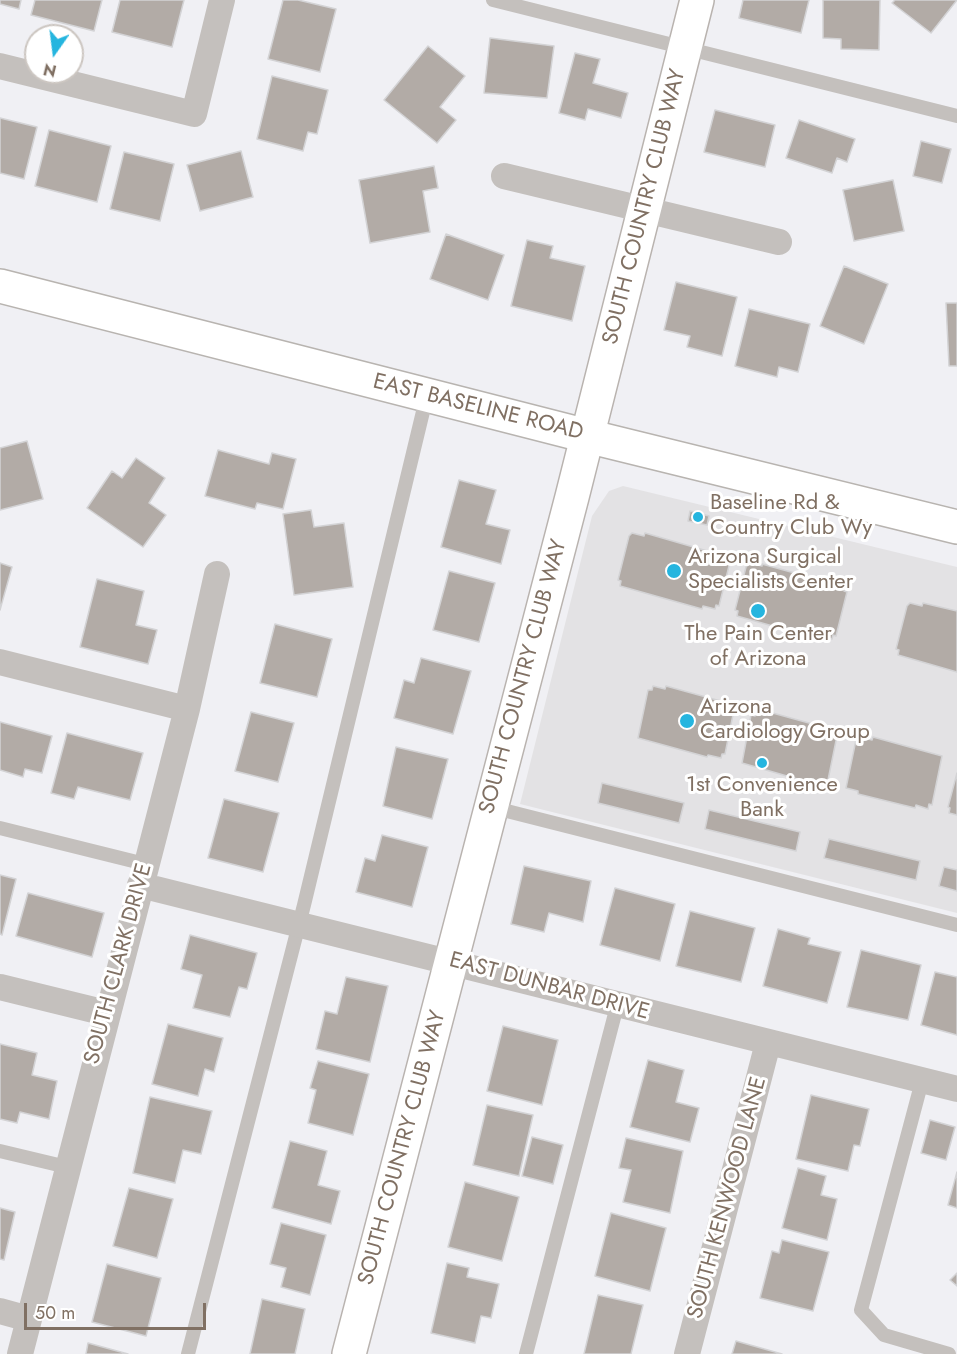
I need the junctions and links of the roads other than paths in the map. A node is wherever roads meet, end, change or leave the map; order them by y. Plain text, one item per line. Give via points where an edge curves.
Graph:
1 (222, 0) edge
2 (493, 0) edge
3 (697, 0) edge
4 (685, 48) junction
5 (0, 66) edge
6 (957, 116) edge
7 (504, 176) dead end
8 (645, 208) junction
9 (779, 242) dead end
10 (0, 286) edge
11 (427, 395) junction
12 (587, 436) junction
13 (957, 527) edge
14 (217, 574) dead end
15 (0, 662) edge
16 (187, 709) junction
17 (490, 807) junction
18 (0, 828) edge
19 (143, 874) junction
20 (300, 923) junction
21 (957, 925) edge
22 (452, 961) junction
23 (0, 987) edge
24 (617, 1006) junction
25 (106, 1013) junction
26 (768, 1042) junction
27 (922, 1081) junction
28 (957, 1089) edge
29 (0, 1150) edge
30 (67, 1167) junction
31 (0, 1311) edge
32 (29, 1319) junction
33 (20, 1354) edge
34 (188, 1354) edge
35 (349, 1354) edge
36 (526, 1354) edge
37 (687, 1354) edge
38 (950, 1354) edge

1 - 5 street via 194,114
2 - 4 lane
3 - 4 street, SOUTH COUNTRY CLUB WAY
4 - 6 lane
4 - 8 street, SOUTH COUNTRY CLUB WAY
7 - 8 street
8 - 9 street
8 - 12 street, SOUTH COUNTRY CLUB WAY
10 - 11 street, EAST BASELINE ROAD
11 - 12 street, EAST BASELINE ROAD
11 - 20 lane
12 - 13 street, EAST BASELINE ROAD
12 - 17 street, SOUTH COUNTRY CLUB WAY
14 - 16 street, SOUTH CLARK DRIVE
15 - 16 street
16 - 19 street, SOUTH CLARK DRIVE
17 - 21 lane
17 - 22 street, SOUTH COUNTRY CLUB WAY
18 - 19 lane
19 - 20 street, EAST DUNBAR DRIVE
19 - 25 street, SOUTH CLARK DRIVE
20 - 22 street, EAST DUNBAR DRIVE
20 - 34 lane
22 - 24 street, EAST DUNBAR DRIVE
22 - 35 street, SOUTH COUNTRY CLUB WAY
23 - 25 street
24 - 26 street, EAST DUNBAR DRIVE
24 - 36 lane
25 - 30 street, SOUTH CLARK DRIVE
26 - 27 street, EAST DUNBAR DRIVE
26 - 37 street, SOUTH KENWOOD LANE
27 - 28 street, EAST DUNBAR DRIVE
27 - 38 lane via 861,1310 884,1335
29 - 30 lane
30 - 32 street, SOUTH CLARK DRIVE
31 - 32 street
32 - 33 street, SOUTH CLARK DRIVE

